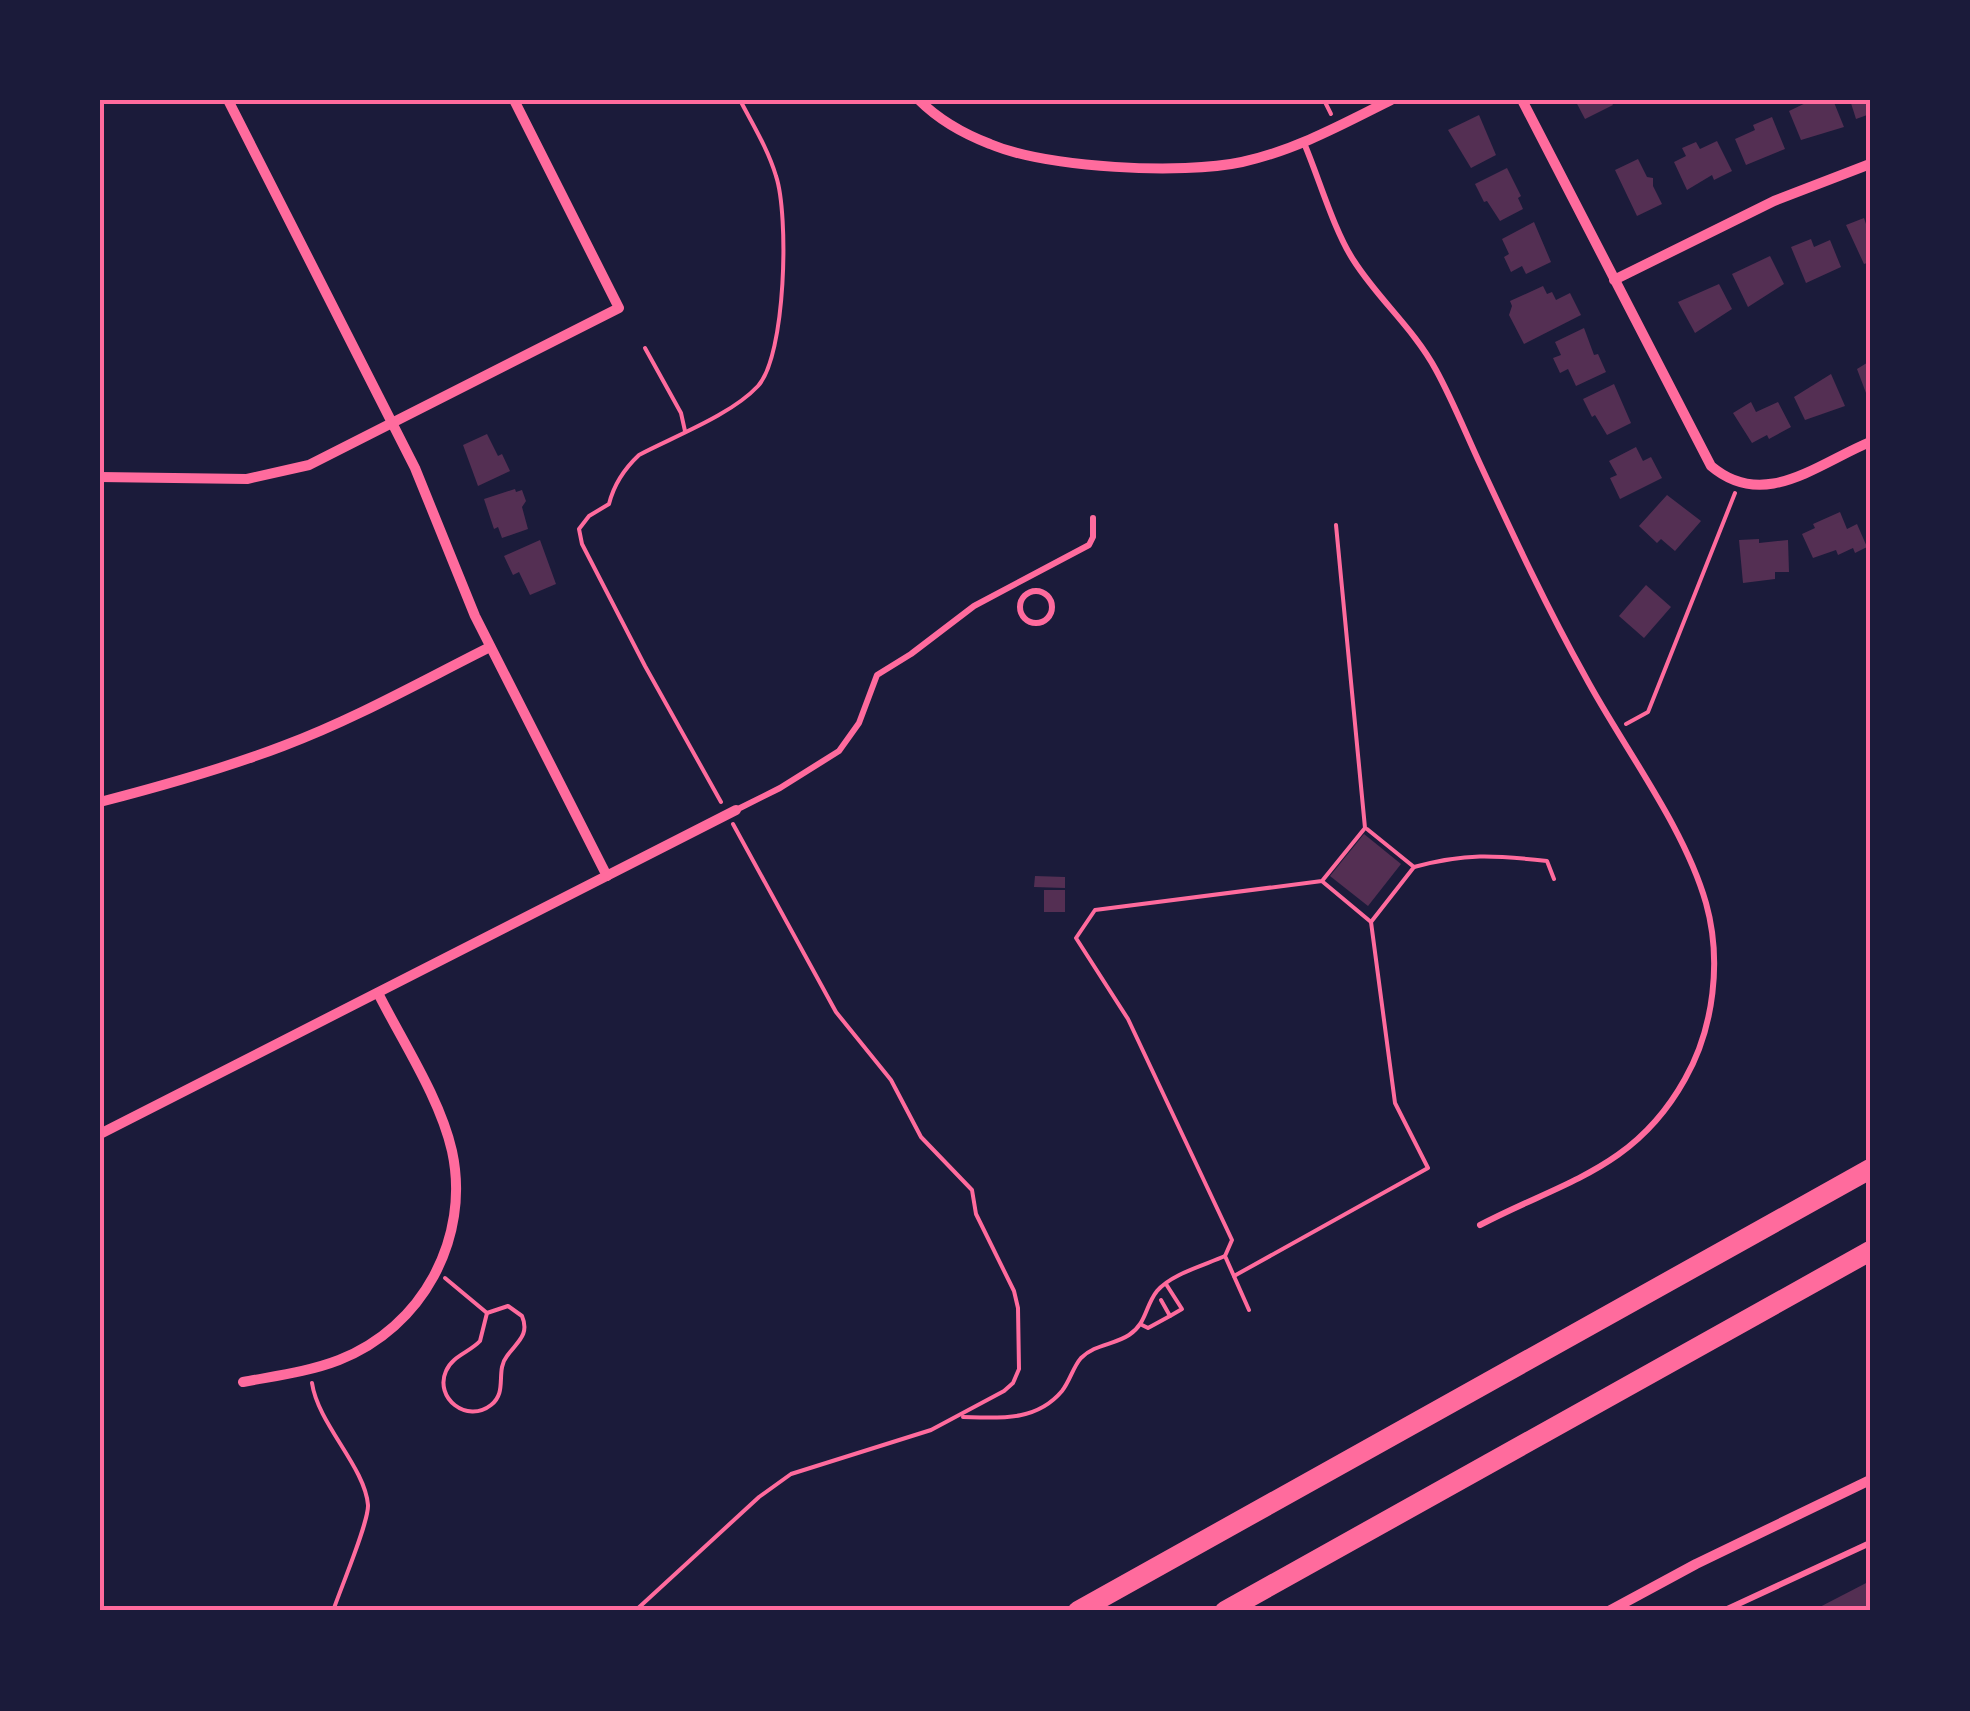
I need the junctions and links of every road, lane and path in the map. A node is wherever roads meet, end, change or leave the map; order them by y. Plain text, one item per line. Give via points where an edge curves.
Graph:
1 (228, 100) edge
2 (514, 100) edge
3 (740, 100) edge
4 (919, 100) edge
5 (1391, 100) edge
6 (1522, 100) edge
7 (1304, 142) junction
8 (1870, 164) edge
9 (1614, 280) junction
10 (644, 348) dead end
11 (392, 424) junction
12 (685, 431) junction
13 (1870, 442) edge
14 (100, 477) edge
15 (1738, 484) junction
16 (1093, 518) dead end
17 (1336, 525) dead end
18 (1023, 582) junction
19 (1028, 592) junction
20 (490, 647) junction
21 (1616, 730) junction
22 (100, 802) edge
23 (732, 812) junction
24 (1365, 828) junction
25 (1414, 867) junction
26 (607, 876) junction
27 (1554, 879) dead end
28 (1322, 881) junction
29 (1371, 922) junction
30 (378, 992) junction
31 (100, 1134) edge
32 (1870, 1169) edge
33 (1480, 1225) dead end
34 (1870, 1251) edge
35 (1225, 1256) junction
36 (436, 1272) junction
37 (1234, 1276) junction
38 (1166, 1284) junction
39 (1162, 1300) dead end
40 (1250, 1310) dead end
41 (488, 1313) junction
42 (1170, 1316) junction
43 (1142, 1325) junction
44 (310, 1368) junction
45 (242, 1382) dead end
46 (958, 1416) junction
47 (1870, 1480) edge
48 (1870, 1543) edge
49 (333, 1611) edge
50 (635, 1611) edge
51 (1078, 1611) edge
52 (1225, 1611) edge
53 (1610, 1611) edge
54 (1723, 1611) edge

1 - 11 street
2 - 11 street via 619,308
3 - 12 path via 778,180 781,318 761,383
4 - 7 street via 993,146 1040,158 1204,168
5 - 7 street
6 - 9 street
7 - 21 lane via 1352,258 1436,371 1534,578
8 - 9 street via 1774,201
9 - 15 street via 1701,452
10 - 12 path
11 - 14 street via 276,475 214,481
11 - 20 street
12 - 23 path via 639,455 619,478 609,504 579,528 645,666
13 - 15 street via 1772,486
15 - 21 path via 1648,712
16 - 18 lane via 1089,545
17 - 24 path
18 - 19 lane
18 - 23 lane via 974,606 877,674 840,751
19 - 19 lane via 1050,598 1046,620 1033,623 1022,616 1020,602
20 - 22 street via 286,746
20 - 26 street
21 - 33 lane via 1689,857 1707,905 1714,955 1706,1030 1677,1092 1626,1152
23 - 26 street
23 - 46 path via 836,1012 891,1080 921,1137 972,1190 987,1242 1014,1291 1019,1369 1013,1383
24 - 25 path
24 - 28 path
25 - 27 path via 1455,856 1546,860
25 - 29 path
26 - 30 street
28 - 29 path
28 - 35 path via 1095,910 1076,938 1128,1019 1232,1240
29 - 37 path via 1395,1103 1428,1168
30 - 31 street
30 - 36 street via 452,1150 455,1210
32 - 51 highway
34 - 52 highway
35 - 37 path
35 - 38 path
36 - 41 path
36 - 44 street via 388,1332
37 - 40 path
38 - 42 path via 1182,1309
38 - 43 path
39 - 42 path
41 - 41 path via 480,1341 452,1360 443,1381 450,1400 467,1411 494,1402 502,1364 526,1329 512,1307
42 - 43 path
43 - 46 path via 1081,1358 1042,1408 1016,1418
44 - 45 street
44 - 49 path via 313,1390 368,1506
46 - 50 path via 791,1474
47 - 53 street
48 - 54 lane

